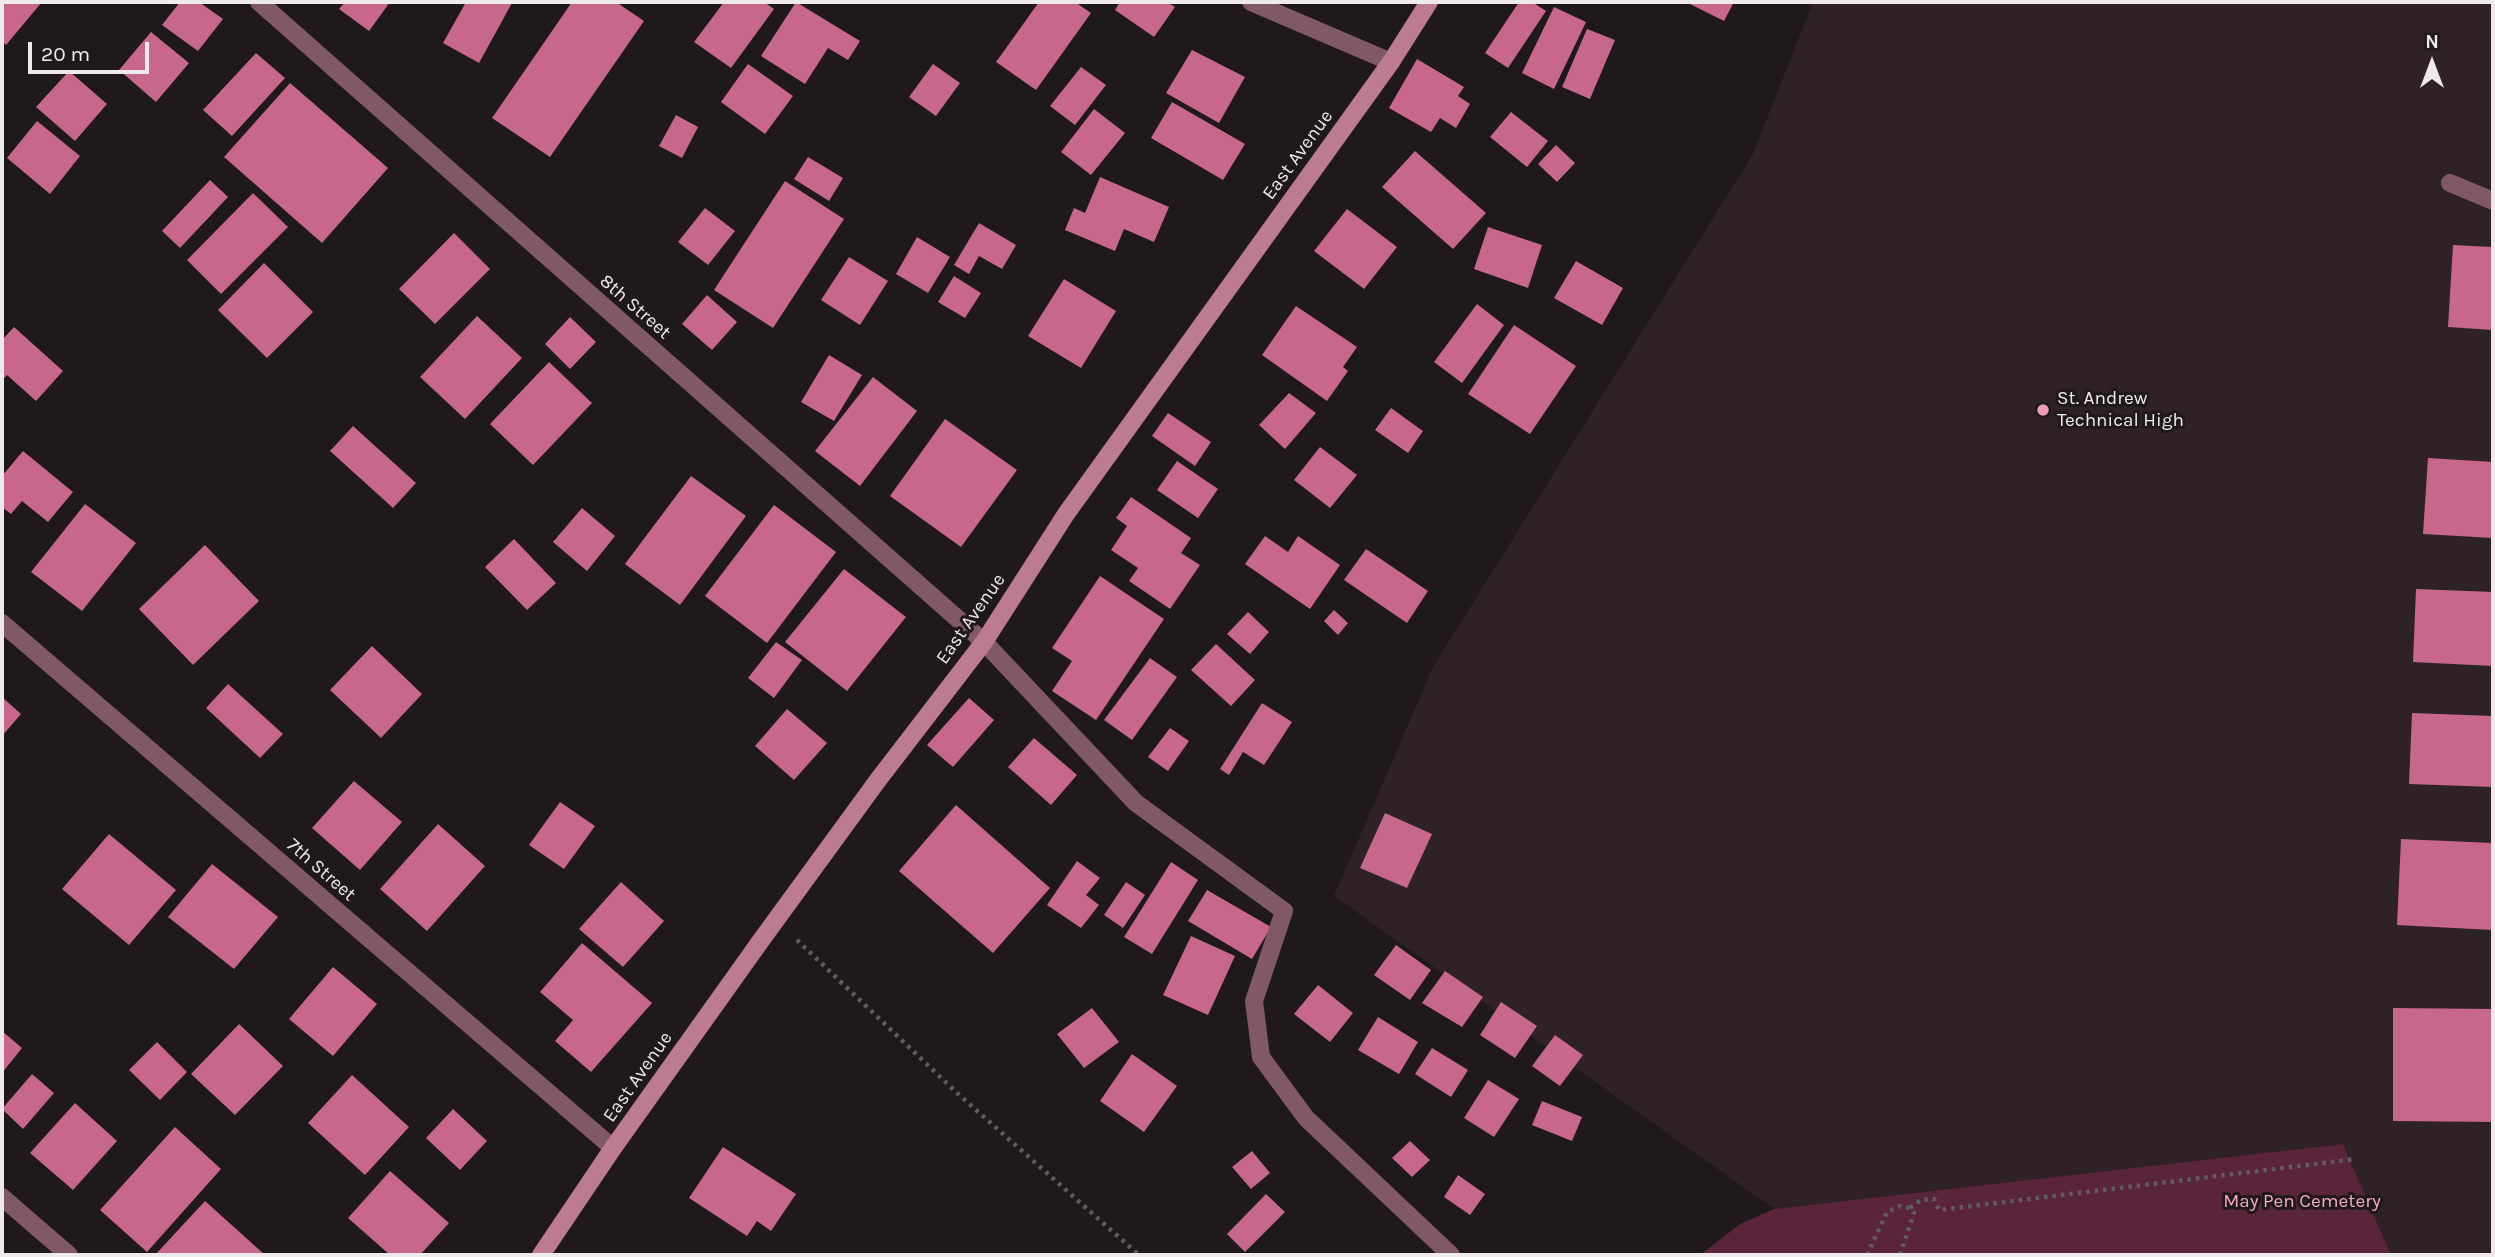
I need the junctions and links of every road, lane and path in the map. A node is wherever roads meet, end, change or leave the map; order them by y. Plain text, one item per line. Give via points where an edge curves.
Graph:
1 (259, 2) edge
2 (1251, 2) edge
3 (1429, 2) edge
4 (1391, 62) junction
5 (2450, 183) dead end
6 (2493, 201) edge
7 (2, 623) edge
8 (984, 642) junction
9 (776, 920) junction
10 (613, 1148) junction
11 (2356, 1159) dead end
12 (2, 1197) edge
13 (1910, 1208) junction
14 (69, 1255) edge
15 (541, 1255) edge
16 (1139, 1255) edge
17 (1451, 1255) edge
18 (1867, 1255) edge
19 (1900, 1255) edge

1 - 8 street, 8th Street
2 - 4 street
3 - 4 main road, East Avenue
4 - 8 main road, East Avenue via 1066,514
5 - 6 street
7 - 10 street, 7th Street
8 - 9 main road, East Avenue
8 - 17 street, 8th Street via 1136,803 1284,911 1254,1001 1261,1057 1306,1118
9 - 10 main road, East Avenue
9 - 16 path via 957,1093
10 - 15 main road, East Avenue
11 - 13 path via 1939,1210 1934,1199 1921,1200
12 - 14 street
13 - 18 path via 1900,1206 1887,1212
13 - 19 path via 1914,1213

